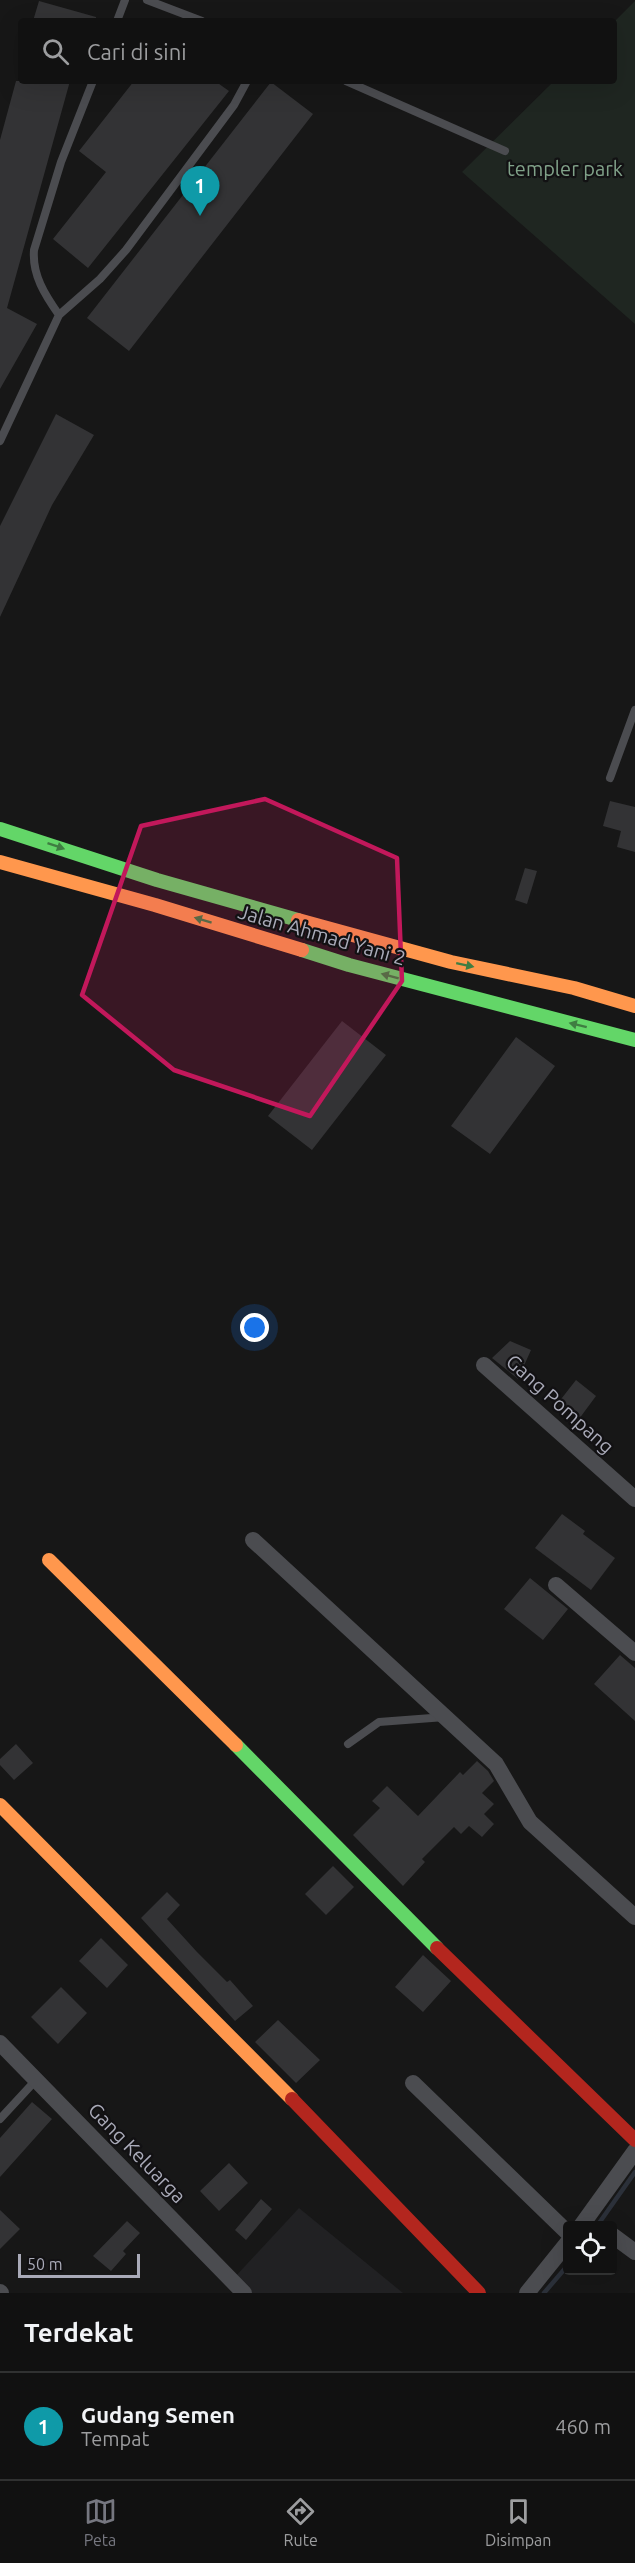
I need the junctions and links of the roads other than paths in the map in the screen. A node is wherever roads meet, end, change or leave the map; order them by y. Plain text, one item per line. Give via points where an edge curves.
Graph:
1 (125, 0) edge
2 (147, 0) edge
3 (118, 18) edge
4 (194, 18) edge
5 (92, 84) edge
6 (246, 84) edge
7 (353, 84) edge
8 (505, 151) dead end
9 (59, 315) junction
10 (0, 441) edge
11 (635, 711) edge
12 (610, 778) dead end
13 (0, 830) edge
14 (0, 862) edge
15 (635, 1005) edge
16 (635, 1040) edge
17 (484, 1365) dead end
18 (635, 1499) edge
19 (254, 1540) dead end
20 (50, 1560) dead end
21 (556, 1585) dead end
22 (635, 1653) edge
23 (445, 1717) junction
24 (348, 1744) dead end
25 (0, 1805) edge
26 (635, 1917) edge
27 (0, 2043) edge
28 (36, 2080) junction
29 (413, 2083) dead end
30 (0, 2119) edge
31 (635, 2140) edge
32 (635, 2151) edge
33 (591, 2221) edge
34 (563, 2229) edge
35 (617, 2239) edge
36 (563, 2247) edge
37 (635, 2252) edge
38 (244, 2293) edge
39 (479, 2293) edge
40 (527, 2293) edge

1 - 3 lane
2 - 4 lane
5 - 9 lane via 61,162 34,250 36,274
6 - 9 lane via 126,250
7 - 8 lane
9 - 10 lane
11 - 12 lane
13 -> 15 main road, Jalan Ahmad Yani 2 via 157,880 367,939
16 -> 14 main road, Jalan Ahmad Yani 2 via 349,965
17 - 18 street, Gang Pompang
19 - 23 street
20 - 31 main road via 409,1921
21 - 22 street
23 - 24 lane via 379,1722
23 - 26 street via 496,1764 530,1822
25 - 39 main road
27 - 28 street, Gang Keluarga
28 - 30 lane
28 - 38 street, Gang Keluarga
29 - 34 street
32 - 33 street
35 - 37 street
36 - 40 street

